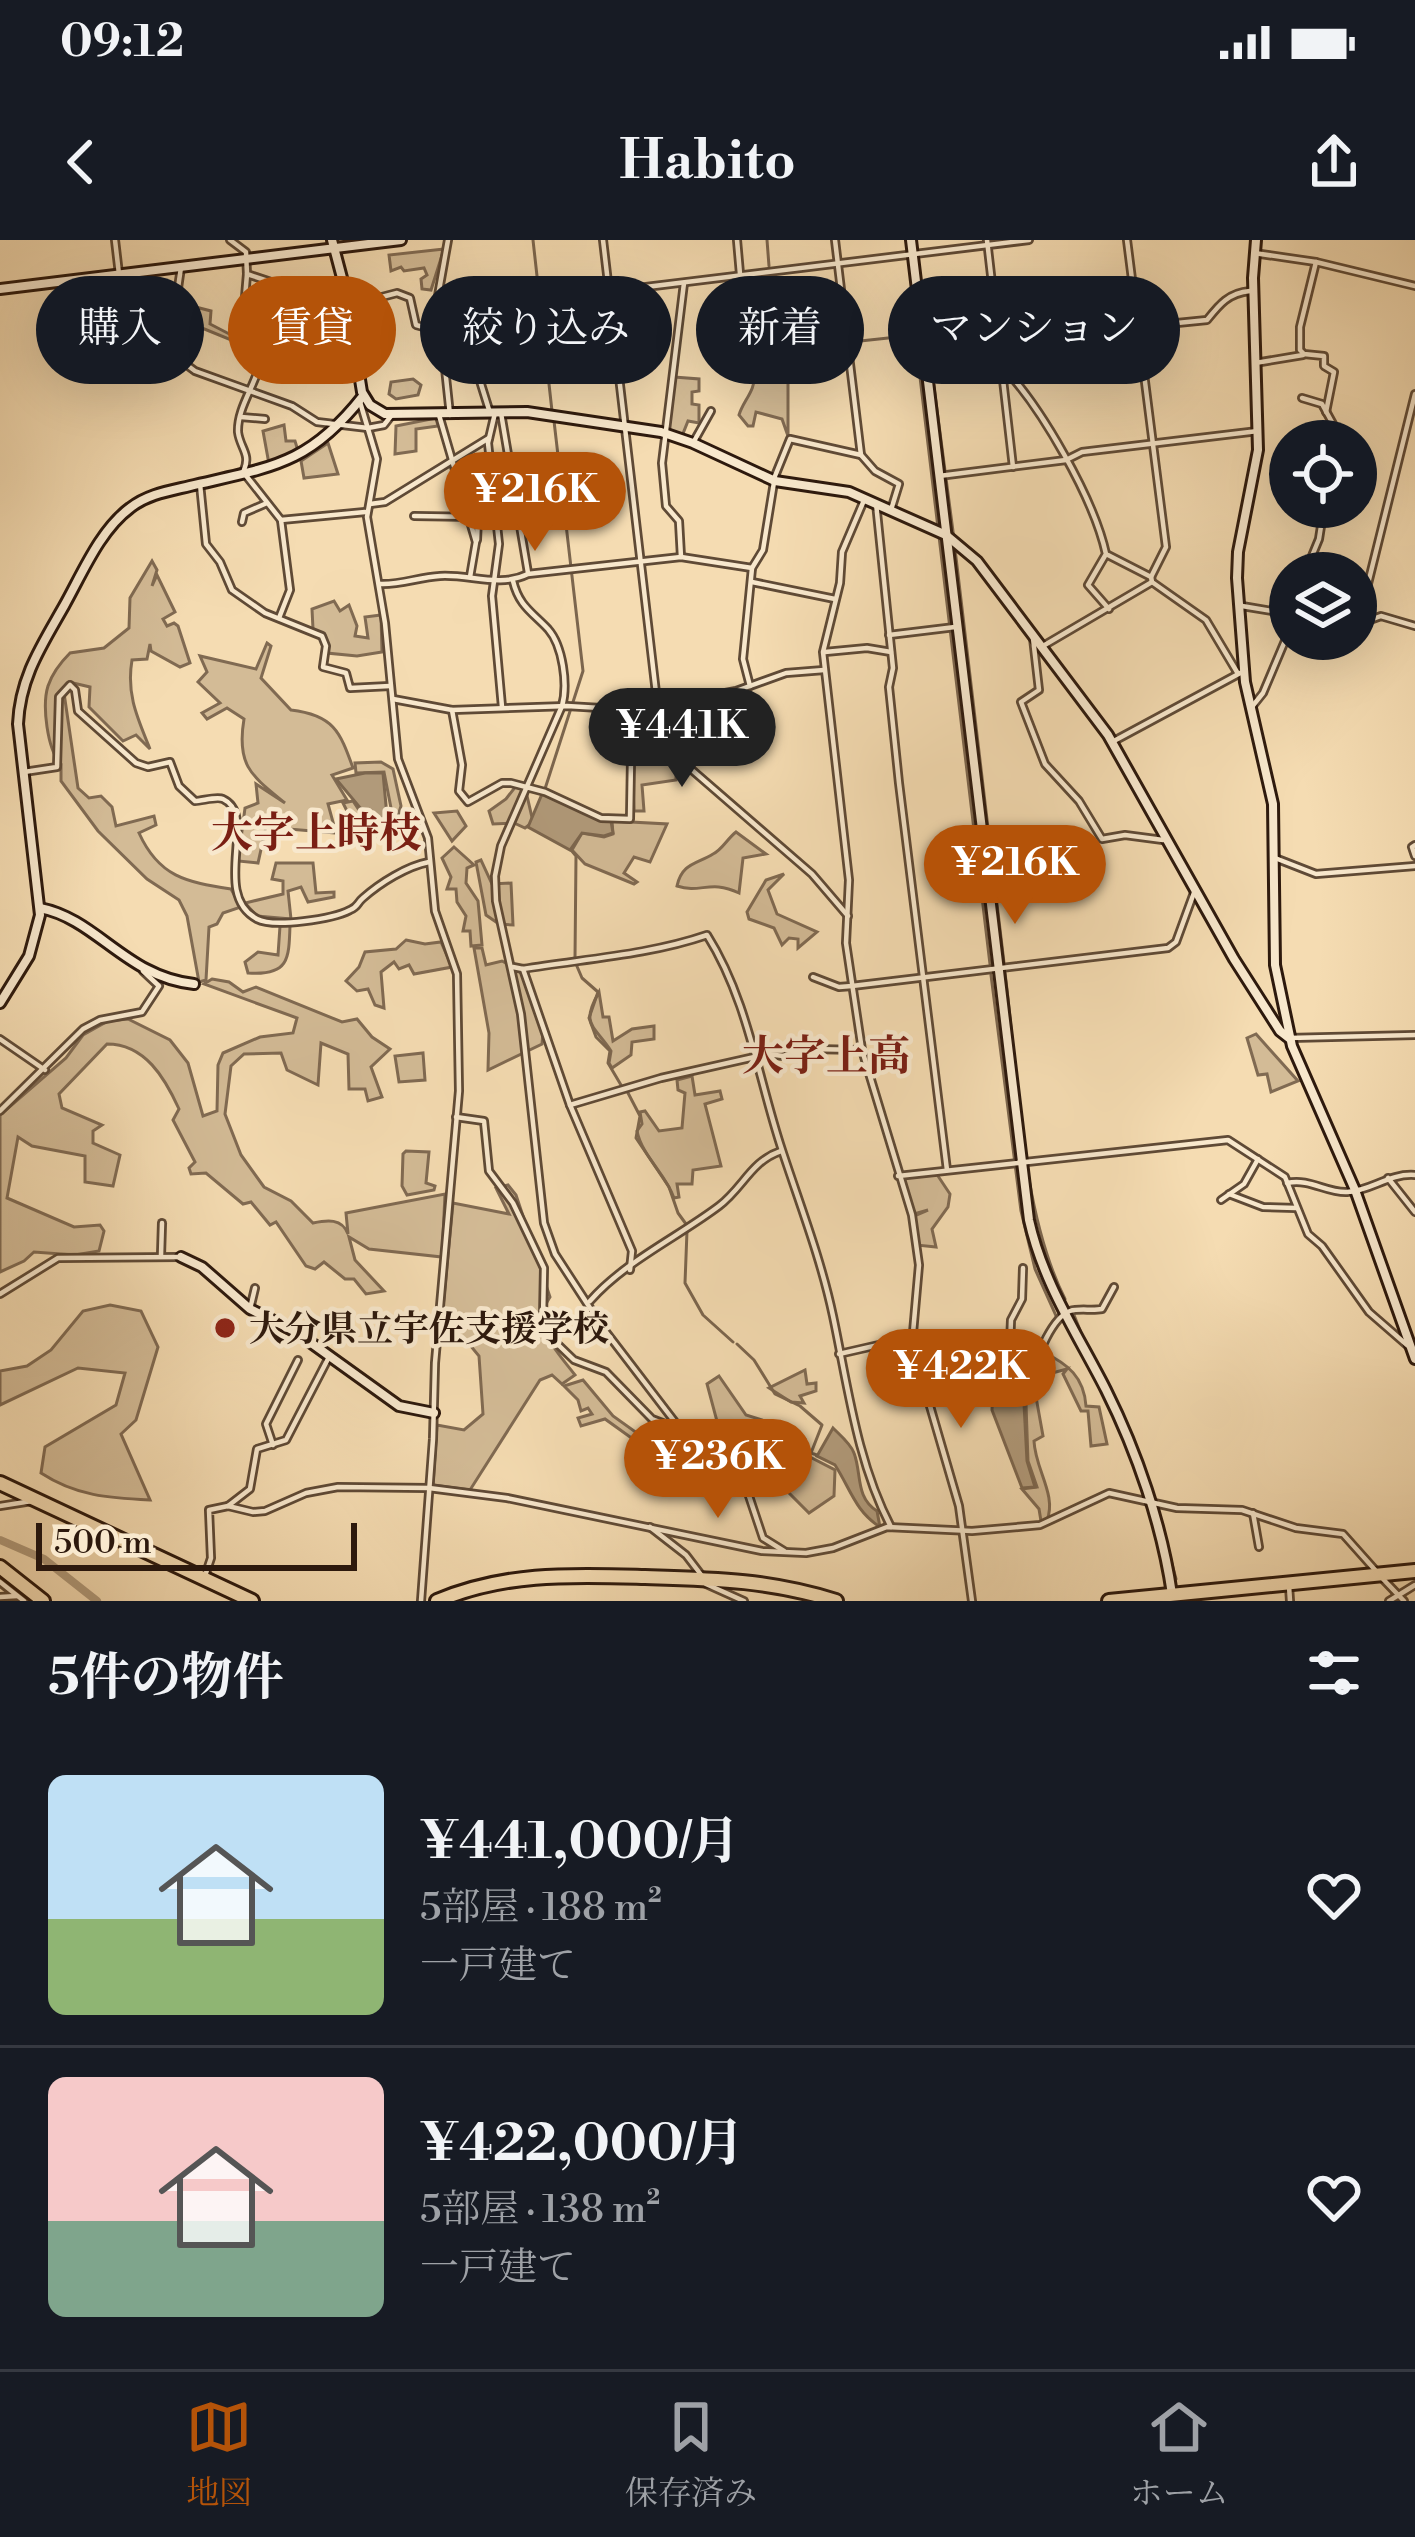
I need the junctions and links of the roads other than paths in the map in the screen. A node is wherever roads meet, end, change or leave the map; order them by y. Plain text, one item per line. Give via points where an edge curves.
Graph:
1 (115, 240) edge
2 (230, 240) edge
3 (401, 240) edge
4 (448, 240) edge
5 (603, 240) edge
6 (737, 240) edge
7 (836, 240) edge
8 (911, 240) edge
9 (1029, 240) edge
10 (1126, 240) edge
11 (1256, 240) edge
12 (987, 243) edge
13 (333, 244) edge
14 (912, 253) junction
15 (1254, 253) junction
16 (246, 259) junction
17 (838, 262) junction
18 (1316, 262) junction
19 (181, 267) junction
20 (119, 274) junction
21 (247, 274) joint
22 (740, 274) junction
23 (180, 276) edge
24 (253, 276) edge
25 (341, 276) edge
26 (440, 276) edge
27 (607, 276) edge
28 (991, 276) edge
29 (1131, 276) edge
30 (684, 282) junction
31 (672, 283) edge
32 (1415, 286) edge
33 (0, 289) edge
34 (1253, 290) junction
35 (396, 294) edge
36 (1180, 323) edge
37 (420, 326) edge
38 (1304, 354) junction
39 (1255, 363) junction
40 (204, 375) edge
41 (252, 384) edge
42 (359, 384) edge
43 (445, 384) edge
44 (485, 384) edge
45 (620, 384) edge
46 (1003, 384) edge
47 (1017, 384) edge
48 (1144, 384) edge
49 (248, 392) junction
50 (1415, 394) edge
51 (361, 398) junction
52 (1302, 398) dead end
53 (711, 410) dead end
54 (1326, 412) junction
55 (496, 413) junction
56 (444, 415) junction
57 (391, 416) junction
58 (241, 417) junction
59 (265, 419) dead end
60 (1331, 420) edge
61 (339, 425) junction
62 (625, 427) junction
63 (368, 428) junction
64 (1258, 431) junction
65 (667, 434) junction
66 (489, 438) junction
67 (693, 443) junction
68 (1151, 444) junction
69 (861, 454) junction
70 (1066, 460) junction
71 (454, 461) junction
72 (1013, 467) junction
73 (242, 474) junction
74 (944, 475) junction
75 (775, 481) junction
76 (200, 484) junction
77 (865, 498) junction
78 (267, 503) junction
79 (876, 503) junction
80 (368, 508) junction
81 (495, 510) junction
82 (891, 510) junction
83 (465, 515) junction
84 (414, 516) dead end
85 (478, 517) junction
86 (281, 520) junction
87 (242, 522) dead end
88 (946, 535) junction
89 (476, 542) junction
90 (1375, 552) edge
91 (1106, 554) junction
92 (681, 557) junction
93 (641, 562) junction
94 (752, 568) junction
95 (529, 574) junction
96 (470, 577) junction
97 (1151, 579) junction
98 (495, 581) junction
99 (514, 581) junction
100 (752, 582) junction
101 (380, 584) junction
102 (836, 600) junction
103 (1239, 606) junction
104 (1109, 609) junction
105 (1269, 610) edge
106 (1377, 617) edge
107 (278, 618) junction
108 (1415, 626) edge
109 (952, 627) junction
110 (1033, 633) junction
111 (889, 634) junction
112 (1043, 646) junction
113 (823, 652) junction
114 (891, 652) junction
115 (1277, 660) edge
116 (824, 670) junction
117 (1241, 672) junction
118 (390, 686) junction
119 (750, 686) junction
120 (393, 699) junction
121 (567, 706) junction
122 (658, 706) junction
123 (502, 707) junction
124 (1251, 708) junction
125 (452, 710) junction
126 (1112, 742) junction
127 (664, 747) junction
128 (24, 772) junction
129 (526, 786) junction
130 (1168, 840) junction
131 (1415, 845) edge
132 (1415, 856) edge
133 (1274, 857) junction
134 (430, 861) junction
135 (1415, 866) edge
136 (1195, 890) junction
137 (40, 908) junction
138 (848, 916) junction
139 (513, 967) junction
140 (523, 969) junction
141 (998, 969) junction
142 (143, 971) junction
143 (813, 976) dead end
144 (923, 978) junction
145 (194, 984) dead end
146 (852, 986) junction
147 (0, 1003) edge
148 (1415, 1035) edge
149 (1289, 1038) junction
150 (0, 1039) edge
151 (862, 1050) junction
152 (759, 1057) junction
153 (46, 1070) junction
154 (570, 1105) junction
155 (0, 1111) edge
156 (456, 1117) junction
157 (782, 1151) junction
158 (1258, 1159) junction
159 (1022, 1162) junction
160 (946, 1170) junction
161 (1415, 1175) edge
162 (898, 1176) junction
163 (1388, 1178) junction
164 (1288, 1183) junction
165 (1355, 1190) junction
166 (1229, 1194) junction
167 (1221, 1200) dead end
168 (1296, 1208) junction
169 (1415, 1212) edge
170 (162, 1223) dead end
171 (161, 1255) junction
172 (181, 1257) joint
173 (1023, 1268) dead end
174 (630, 1270) junction
175 (1114, 1287) dead end
176 (255, 1288) dead end
177 (0, 1294) edge
178 (590, 1301) junction
179 (250, 1309) junction
180 (1065, 1315) junction
181 (911, 1337) junction
182 (1411, 1347) junction
183 (839, 1354) junction
184 (328, 1357) junction
185 (1415, 1358) edge
186 (298, 1360) dead end
187 (434, 1413) junction
188 (681, 1430) junction
189 (273, 1445) junction
190 (0, 1483) edge
191 (429, 1489) junction
192 (38, 1500) junction
193 (1153, 1505) junction
194 (0, 1506) edge
195 (228, 1506) junction
196 (1253, 1513) junction
197 (650, 1527) junction
198 (891, 1527) junction
199 (962, 1531) junction
200 (1259, 1547) dead end
201 (787, 1553) junction
202 (0, 1569) edge
203 (1415, 1571) edge
204 (1378, 1574) junction
205 (701, 1578) junction
206 (203, 1579) junction
207 (1288, 1580) junction
208 (0, 1582) edge
209 (1415, 1585) edge
210 (17, 1596) junction
211 (232, 1596) edge
212 (0, 1598) edge
213 (1173, 1598) edge
214 (1401, 1598) edge
215 (24, 1601) edge
216 (41, 1601) edge
217 (252, 1601) edge
218 (421, 1601) edge
219 (437, 1601) edge
220 (744, 1601) edge
221 (836, 1601) edge
222 (972, 1601) edge
223 (1109, 1601) edge
224 (1290, 1601) edge
225 (1389, 1601) edge

1 - 20 street
2 - 16 street
3 - 13 street
4 - 26 street
5 - 27 street
6 - 22 street
7 - 17 street
8 - 14 street
9 - 12 street
10 - 29 street
11 - 15 street
12 - 14 street
12 - 28 street
13 - 16 street
13 - 25 street
14 - 17 street
14 - 74 street
15 - 18 street
15 - 34 street
16 - 19 street
16 - 21 street
17 - 22 street
17 - 69 street
18 - 32 street
18 - 38 street via 1300,326
19 - 20 street
19 - 23 street
20 - 33 street
21 - 24 street
22 - 30 street
30 - 31 street
30 - 65 street
34 - 36 street via 1230,296 1207,320
34 - 39 street
35 - 37 street via 412,302
38 - 39 street
38 - 54 street via 1323,355 1334,372
39 - 64 street
40 - 49 street
41 - 49 street
42 - 51 street
43 - 56 street
44 - 55 street
45 - 62 street
46 - 72 street
47 - 70 street
48 - 68 street
49 - 58 street
49 - 61 street
50 - 90 street
51 - 57 street
51 - 61 street
51 - 63 street
52 - 54 street
53 - 67 street
54 - 60 street
55 - 56 street
55 - 62 street
55 - 66 street
55 - 95 street
56 - 57 street
56 - 71 street
57 - 63 street
58 - 59 street
58 - 73 street via 248,461
61 - 63 street
61 - 73 street via 301,456
62 - 65 street
62 - 93 street
63 - 80 street via 377,467
64 - 68 street
64 - 103 street via 1238,552
65 - 67 street
65 - 92 street via 666,506 678,517
66 - 71 street
66 - 81 street
67 - 75 street
68 - 70 street
68 - 97 street via 1166,547
69 - 75 street via 790,439
69 - 82 street via 898,484
70 - 72 street
70 - 91 street
71 - 80 street
71 - 83 street
72 - 74 street
73 - 76 street
73 - 78 street
74 - 88 street
75 - 77 street
75 - 94 street via 763,550
76 - 107 street via 208,549 239,597
76 - 128 street via 134,504 94,554 24,680
77 - 79 street
77 - 102 street via 842,552
78 - 86 street
78 - 87 street
79 - 82 street
79 - 111 street
80 - 86 street
80 - 101 street
81 - 85 street
81 - 98 street
82 - 88 street
83 - 84 street
83 - 85 street
83 - 89 street
85 - 89 street
86 - 107 street via 290,590
88 - 109 street
88 - 110 street
89 - 96 street
91 - 97 street
91 - 104 street via 1088,585
92 - 93 street
92 - 94 street
93 - 95 street
93 - 122 street
94 - 100 street
95 - 99 street
96 - 98 street
96 - 101 street
97 - 104 street
97 - 117 street via 1207,620
98 - 99 street
98 - 123 street
99 - 121 street via 521,605 554,638
100 - 102 street
100 - 119 street via 743,659
101 - 118 street
102 - 113 street
103 - 105 street
103 - 117 street
104 - 112 street
106 - 108 street
107 - 118 street via 322,636 323,668 346,673 350,688
109 - 111 street
109 - 141 street
110 - 112 street
110 - 130 street via 1039,690 1021,702 1051,774 1105,841
111 - 114 street
112 - 126 street
113 - 114 street
113 - 116 street
114 - 144 street
115 - 124 street
116 - 119 street
116 - 138 street
117 - 124 street
117 - 126 street
118 - 120 street
119 - 122 street
120 - 125 street
120 - 134 street via 398,759
121 - 122 street
121 - 123 street
121 - 129 street
122 - 127 street
123 - 125 street
124 - 133 street via 1270,784
125 - 129 street via 466,801 502,783
126 - 130 street
127 - 129 street via 632,758 630,819 601,818
127 - 138 street via 812,874
128 - 134 street via 57,767 59,697 70,685 78,711 136,763 170,762 188,795 228,804 237,835 236,891 258,920 343,913
128 - 137 street
129 - 139 street via 495,876
130 - 136 street
131 - 132 street
133 - 135 street via 1316,874
133 - 149 street via 1274,954
134 - 156 street via 435,911 458,974
136 - 141 street via 1168,948
136 - 149 street
137 - 142 street
137 - 147 street via 29,956
138 - 146 street
139 - 140 street
139 - 178 street via 544,1223
140 - 152 street via 707,935
140 - 154 street
141 - 144 street
141 - 159 street
142 - 145 street
142 - 153 street via 159,986 142,1012 94,1022
143 - 146 street
144 - 146 street
144 - 160 street
146 - 151 street
148 - 149 street
149 - 165 street
150 - 153 street
151 - 152 street
151 - 162 street
152 - 154 street
152 - 157 street
153 - 155 street
154 - 174 street via 626,1234
156 - 187 street
156 - 188 street via 484,1120 489,1171 544,1268 547,1334 574,1360 606,1372 652,1419
157 - 174 street via 762,1159 716,1208
157 - 183 street via 818,1255
158 - 159 street via 1222,1139
158 - 164 street
158 - 166 street
159 - 160 street
159 - 180 street via 1033,1236
160 - 162 street
161 - 163 street
162 - 181 street via 919,1265
163 - 165 street
163 - 169 street
164 - 165 street
164 - 168 street
165 - 182 street
166 - 167 street
166 - 168 street
168 - 182 street via 1369,1312
170 - 171 street
171 - 172 street
171 - 177 street via 58,1258
172 - 179 street
173 - 180 street via 1007,1370 1034,1373
174 - 178 street
175 - 180 street via 1102,1309
176 - 179 street
178 - 188 street
179 - 184 street
180 - 193 street
181 - 183 street
181 - 199 street
182 - 185 street
183 - 198 street
184 - 187 street via 399,1406
184 - 189 street via 286,1440
186 - 189 street via 268,1420
187 - 191 street
188 - 201 street via 747,1490 763,1538
189 - 195 street via 257,1449 250,1489
190 - 192 highway
191 - 195 street via 338,1487 265,1510
191 - 197 street
191 - 218 street
192 - 194 street
192 - 206 highway
193 - 196 street
193 - 199 street via 1109,1493 1040,1525
193 - 213 street
195 - 206 street via 209,1510 211,1558
196 - 200 street
196 - 204 street via 1343,1534
197 - 201 street
197 - 205 street
198 - 199 street
198 - 201 street via 823,1551
199 - 222 street
202 - 216 highway
203 - 204 highway
204 - 207 highway
204 - 214 street
205 - 219 highway via 534,1575
205 - 220 street
205 - 221 highway via 768,1582
206 - 211 highway
207 - 213 highway
207 - 224 street
208 - 210 street
209 - 214 street
210 - 212 street
210 - 215 street
211 - 217 highway
213 - 223 highway
214 - 225 street

